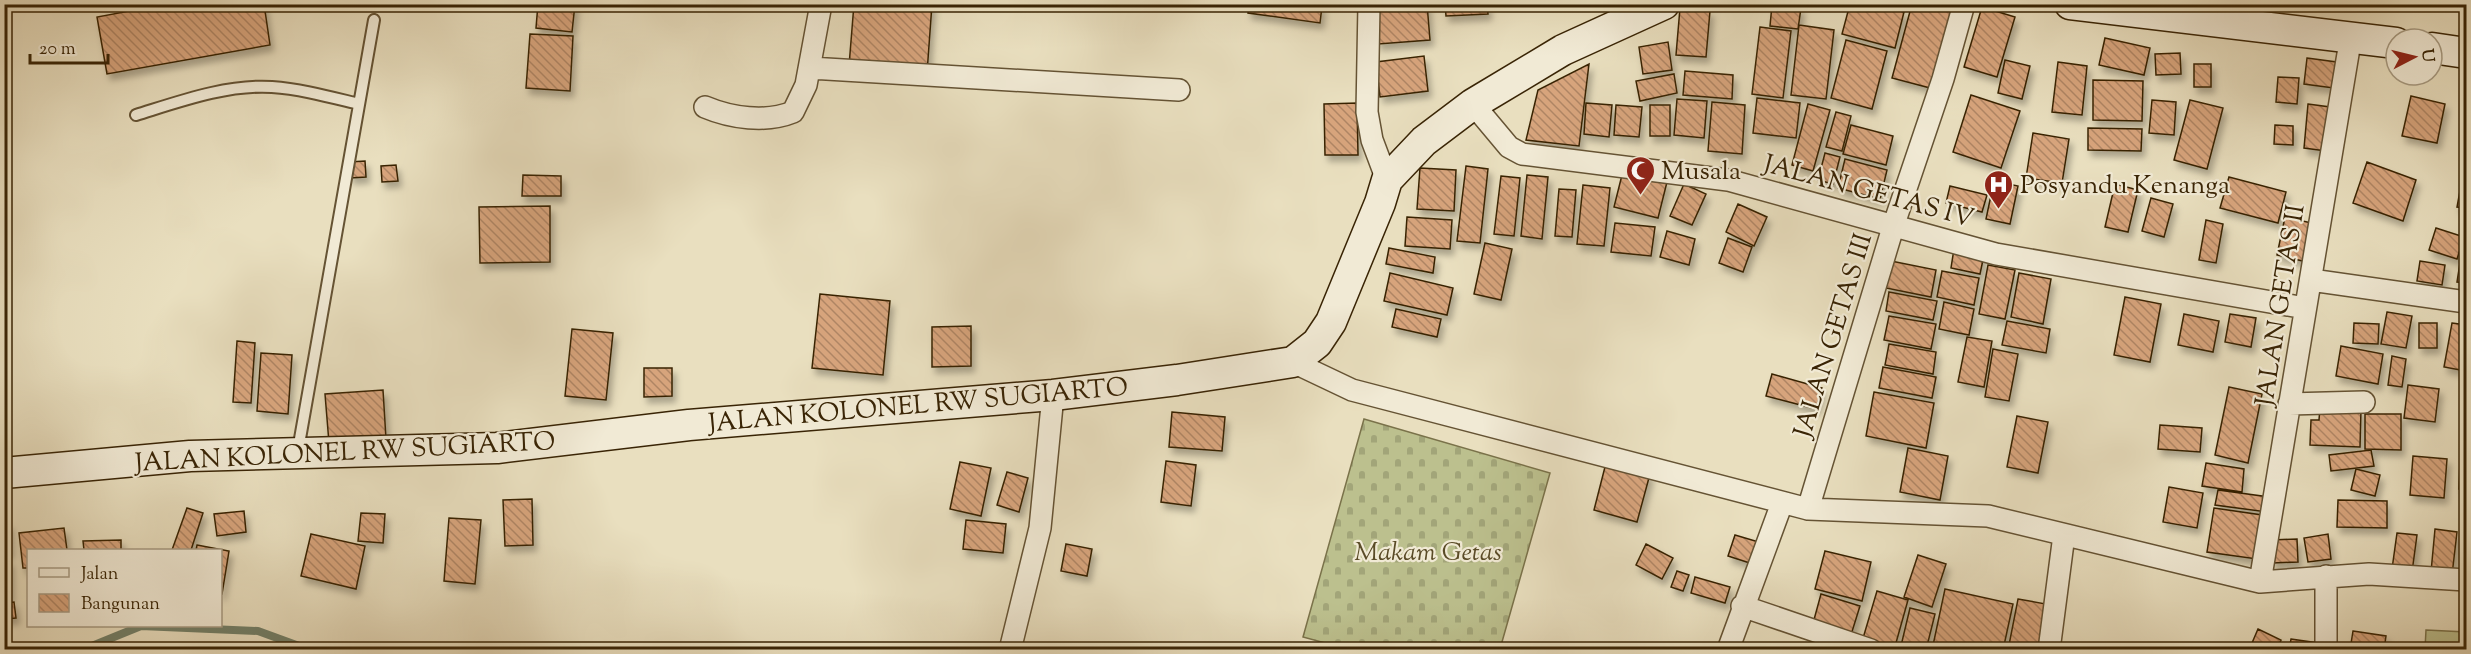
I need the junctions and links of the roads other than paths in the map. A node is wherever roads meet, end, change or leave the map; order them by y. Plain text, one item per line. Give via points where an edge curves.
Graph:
1 (821, 4) edge
2 (1369, 4) edge
3 (1664, 4) edge
4 (1964, 4) edge
5 (2075, 5) edge
6 (374, 20) dead end
7 (2351, 36) junction
8 (2384, 41) edge
9 (2444, 50) edge
10 (2466, 53) edge
11 (810, 68) junction
12 (1179, 90) dead end
13 (359, 104) junction
14 (1473, 104) junction
15 (705, 107) dead end
16 (136, 115) dead end
17 (1387, 180) junction
18 (1894, 224) junction
19 (2311, 280) junction
20 (2466, 302) edge
21 (2305, 308) junction
22 (1293, 362) junction
23 (1053, 395) junction
24 (2364, 402) dead end
25 (2289, 404) junction
26 (297, 453) junction
27 (4, 473) edge
28 (1782, 502) junction
29 (1808, 509) junction
30 (2064, 535) junction
31 (2326, 576) junction
32 (2466, 580) edge
33 (2260, 582) junction
34 (1742, 606) junction
35 (1010, 650) edge
36 (1728, 650) edge
37 (1871, 650) edge
38 (2049, 650) edge
39 (2326, 650) edge

1 - 11 street
2 - 17 street via 1367,112 1372,140
3 - 14 main road, JALAN KOLONEL RW SUGIARTO via 1563,50
4 - 18 street, JALAN GETAS III
5 - 7 main road
6 - 13 lane
7 - 8 main road
7 - 19 street, JALAN GETAS II
9 - 10 main road
11 - 12 street
11 - 15 street via 798,105 785,116 730,116
13 - 16 lane via 269,87 235,89
13 - 26 lane
14 - 17 main road, JALAN KOLONEL RW SUGIARTO via 1424,141
14 - 18 street, JALAN GETAS IV via 1509,147 1522,153 1728,180
17 - 22 main road, JALAN KOLONEL RW SUGIARTO via 1331,322 1317,343
18 - 21 street, JALAN GETAS IV via 1995,254
18 - 29 street, JALAN GETAS III
19 - 20 street
19 - 21 street, JALAN GETAS II
21 - 25 street, JALAN GETAS II
22 - 23 main road, JALAN KOLONEL RW SUGIARTO
22 - 28 street via 1352,390
23 - 26 main road, JALAN KOLONEL RW SUGIARTO via 689,424 497,448
23 - 35 street via 1040,528
24 - 25 street
25 - 33 street, JALAN GETAS II
26 - 27 main road, JALAN KOLONEL RW SUGIARTO via 190,456
28 - 29 street
28 - 34 street
29 - 30 street via 1988,516
30 - 33 street
30 - 38 street
31 - 32 street via 2369,574
31 - 33 street
31 - 39 street
34 - 36 street
34 - 37 street

